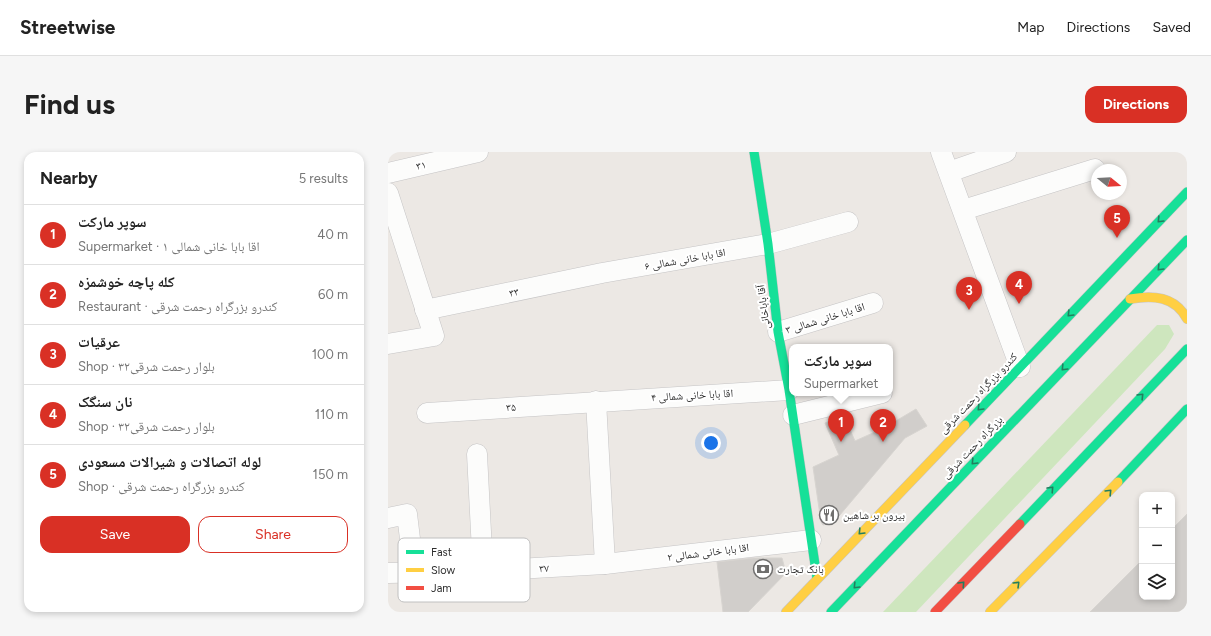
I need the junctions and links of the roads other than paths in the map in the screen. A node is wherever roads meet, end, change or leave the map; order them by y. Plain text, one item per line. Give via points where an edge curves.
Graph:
1 (478, 152) edge
2 (754, 152) edge
3 (941, 152) edge
4 (1006, 152) edge
5 (1091, 170) edge
6 (949, 172) junction
7 (388, 173) edge
8 (1187, 192) edge
9 (389, 199) edge
10 (963, 210) junction
11 (848, 222) dead end
12 (1187, 240) edge
13 (768, 244) junction
14 (602, 273) joint
15 (1130, 299) junction
16 (873, 303) dead end
17 (425, 310) junction
18 (1187, 319) edge
19 (778, 332) junction
20 (1187, 338) edge
21 (388, 344) edge
22 (1186, 350) edge
23 (1020, 367) junction
24 (789, 390) joint
25 (790, 396) edge
26 (869, 396) edge
27 (596, 401) junction
28 (1187, 409) edge
29 (427, 413) dead end
30 (793, 415) junction
31 (477, 454) dead end
32 (388, 518) edge
33 (410, 538) edge
34 (481, 538) edge
35 (811, 540) junction
36 (605, 564) junction
37 (530, 568) edge
38 (388, 573) edge
39 (398, 573) edge
40 (817, 578) junction
41 (786, 612) edge
42 (831, 612) edge
43 (935, 612) edge
44 (990, 612) edge

1 - 7 street, ۳۱
2 - 13 main road, آقا باباخانی
3 - 6 street
4 - 6 street
5 - 10 street
6 - 10 street
8 -> 23 main road, کندرو بزرگراه رحمت شرقی
9 - 17 street
10 - 23 street
11 - 13 street, ۶ اقا بابا خانی شمالی
12 -> 15 main road, بزرگراه رحمت شرقی
13 - 14 street, ۶ اقا بابا خانی شمالی
13 - 19 main road, آقا باباخانی
14 - 17 street, ۳۳
15 - 18 main road via 1153,297 1172,301
15 -> 42 main road, بزرگراه رحمت شرقی
16 - 19 street, ۳ اقا بابا خانی شمالی
17 - 21 street via 434,336
19 - 24 main road, آقا باباخانی
20 - 22 main road
43 -> 22 main road
23 -> 40 main road, کندرو بزرگراه رحمت شرقی
24 - 27 street, ۴ اقا بابا خانی شمالی
25 - 30 main road, آقا باباخانی
26 - 30 street
27 - 29 street, ۳۵
27 - 36 street
44 -> 28 main road
30 - 35 main road, آقا باباخانی
31 - 34 street
32 - 33 street via 407,514
35 - 36 street, ۲ اقا بابا خانی شمالی
35 - 40 main road, آقا باباخانی
36 - 37 street, ۳۷
38 - 39 street, ۳۷
40 - 41 main road, کندرو بزرگراه رحمت شرقی

